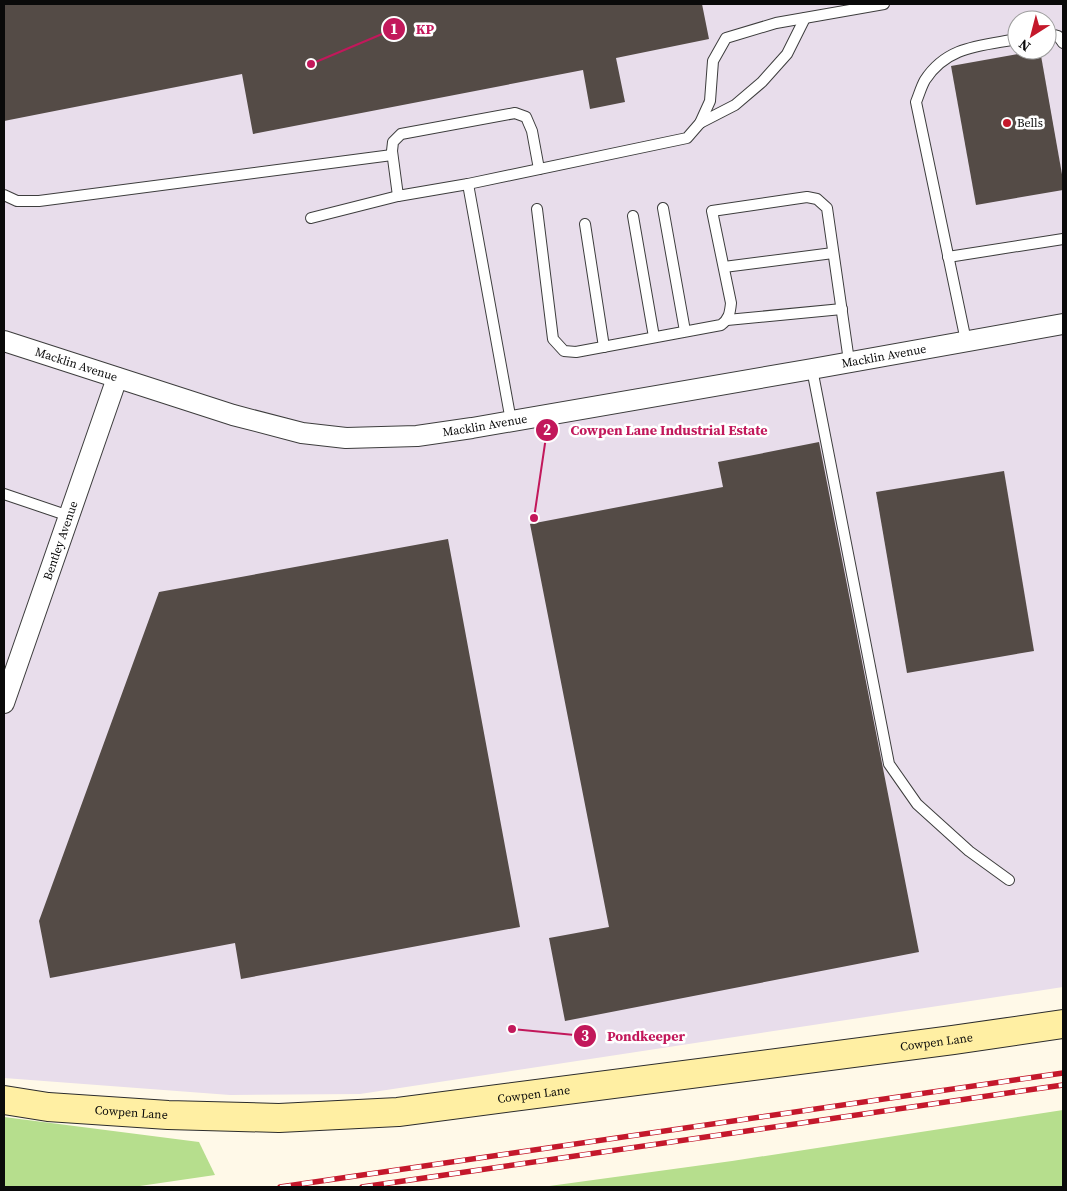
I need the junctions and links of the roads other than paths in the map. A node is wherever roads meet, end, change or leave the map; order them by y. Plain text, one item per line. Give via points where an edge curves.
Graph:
1 (884, 4) edge
2 (805, 18) junction
3 (1007, 41) edge
4 (700, 123) junction
5 (392, 155) junction
6 (539, 169) junction
7 (468, 184) junction
8 (4, 195) edge
9 (398, 196) junction
10 (663, 208) dead end
11 (537, 209) dead end
12 (633, 216) dead end
13 (311, 218) dead end
14 (585, 224) dead end
15 (1063, 239) edge
16 (834, 252) junction
17 (948, 257) junction
18 (724, 267) junction
19 (842, 309) junction
20 (727, 320) junction
21 (1063, 324) edge
22 (685, 331) junction
23 (654, 337) junction
24 (4, 341) edge
25 (966, 341) junction
26 (604, 347) junction
27 (849, 362) junction
28 (812, 369) junction
29 (117, 378) junction
30 (512, 421) junction
31 (4, 494) edge
32 (69, 516) junction
33 (4, 703) edge
34 (1010, 880) dead end
35 (1063, 1024) edge
36 (4, 1100) edge

1 - 2 lane
2 - 4 lane via 787,54 762,82 736,106
2 - 4 lane via 726,38 713,60 710,101
3 - 17 lane via 957,51 938,63 923,82 916,102
4 - 6 lane via 687,138
5 - 6 lane via 393,142 401,134 515,113 526,117 532,131
5 - 8 lane via 38,201 17,201
5 - 9 lane
6 - 7 lane
7 - 9 lane
7 - 30 lane
9 - 13 lane
10 - 22 lane
11 - 26 lane via 553,339 564,351
12 - 23 lane
14 - 26 lane
15 - 17 lane
16 - 18 lane
16 - 18 lane via 827,208 817,199 807,197 712,211
16 - 19 lane
17 - 25 lane
18 - 20 lane via 731,303
19 - 20 lane
19 - 27 lane
20 - 22 lane via 721,325
21 - 25 street, Macklin Avenue
22 - 23 lane
23 - 26 lane
24 - 29 street, Macklin Avenue
25 - 27 street, Macklin Avenue
27 - 28 street, Macklin Avenue
28 - 30 street, Macklin Avenue
28 - 34 lane via 889,764 917,804 969,851
29 - 30 street, Macklin Avenue via 302,434 346,438 417,436
29 - 32 street, Bentley Avenue
31 - 32 lane
32 - 33 street, Bentley Avenue
35 - 36 street, Cowpen Lane via 398,1112 279,1118 187,1116 48,1107

